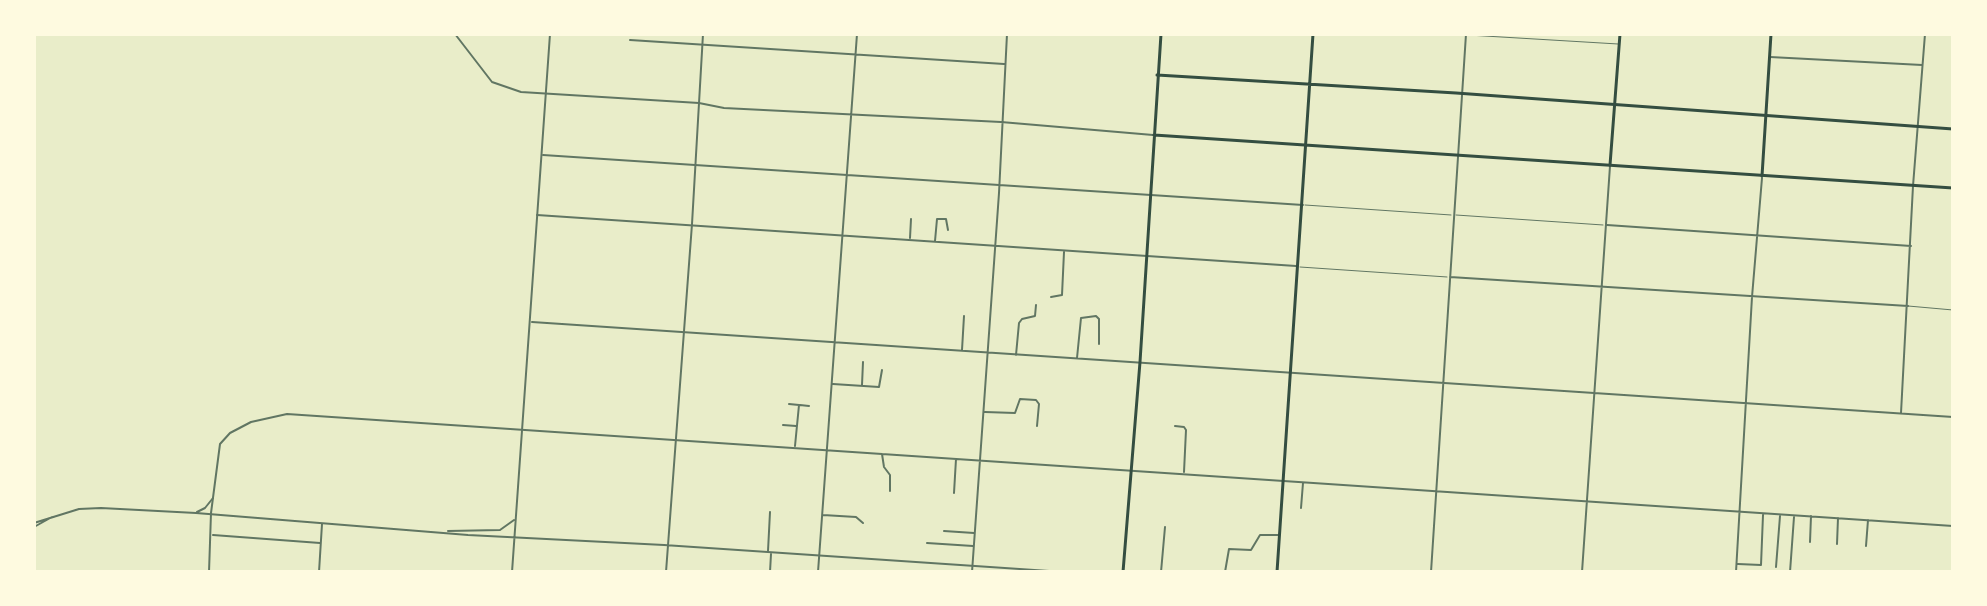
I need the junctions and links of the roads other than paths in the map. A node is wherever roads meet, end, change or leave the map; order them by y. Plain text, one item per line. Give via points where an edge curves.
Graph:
1 (455, 34) edge
2 (550, 34) edge
3 (703, 34) edge
4 (857, 34) edge
5 (1007, 34) edge
6 (1161, 34) edge
7 (1313, 34) edge
8 (1453, 34) edge
9 (1466, 34) edge
10 (1620, 34) edge
11 (1771, 34) edge
12 (1925, 34) edge
13 (630, 40) dead end
14 (1619, 44) junction
15 (702, 46) junction
16 (855, 55) junction
17 (1770, 57) junction
18 (1005, 64) junction
19 (1923, 65) junction
20 (1157, 75) junction
21 (1309, 84) junction
22 (1462, 93) junction
23 (546, 95) junction
24 (699, 103) junction
25 (1615, 105) junction
26 (850, 115) junction
27 (1766, 116) junction
28 (1001, 122) junction
29 (1920, 126) junction
30 (1953, 129) edge
31 (1154, 135) junction
32 (1305, 145) junction
33 (1458, 154) junction
34 (542, 155) junction
35 (694, 165) junction
36 (1610, 165) junction
37 (845, 173) junction
38 (1762, 176) junction
39 (999, 186) junction
40 (1913, 186) junction
41 (1953, 188) edge
42 (1150, 196) junction
43 (1303, 205) junction
44 (537, 215) junction
45 (1454, 215) junction
46 (911, 219) dead end
47 (692, 224) junction
48 (1605, 225) junction
49 (948, 230) dead end
50 (841, 235) junction
51 (1758, 236) junction
52 (910, 240) junction
53 (935, 242) junction
54 (995, 246) junction
55 (1911, 246) junction
56 (1064, 251) junction
57 (1145, 256) junction
58 (1297, 266) junction
59 (1449, 277) junction
60 (1601, 286) junction
61 (1051, 297) dead end
62 (1752, 297) junction
63 (1036, 305) dead end
64 (1908, 306) junction
65 (1953, 310) edge
66 (964, 316) dead end
67 (531, 322) junction
68 (682, 333) junction
69 (834, 341) junction
70 (1099, 344) dead end
71 (962, 351) junction
72 (988, 354) junction
73 (1016, 355) junction
74 (1077, 359) junction
75 (863, 362) dead end
76 (1140, 362) junction
77 (882, 370) dead end
78 (1290, 374) junction
79 (832, 384) junction
80 (1445, 384) junction
81 (862, 386) junction
82 (1595, 393) junction
83 (1746, 403) junction
84 (789, 404) dead end
85 (799, 405) junction
86 (809, 406) dead end
87 (983, 412) junction
88 (1901, 414) junction
89 (1953, 417) edge
90 (783, 425) dead end
91 (797, 426) junction
92 (1037, 426) dead end
93 (1175, 426) dead end
94 (523, 430) junction
95 (676, 440) junction
96 (795, 447) junction
97 (826, 449) junction
98 (882, 453) junction
99 (956, 458) junction
100 (979, 460) junction
101 (1132, 469) junction
102 (1184, 473) junction
103 (1283, 481) junction
104 (1303, 482) junction
105 (890, 491) dead end
106 (1436, 491) junction
107 (954, 493) dead end
108 (213, 498) junction
109 (1586, 500) junction
110 (1301, 508) dead end
111 (1739, 511) junction
112 (770, 512) dead end
113 (196, 513) junction
114 (1763, 513) junction
115 (1780, 514) junction
116 (211, 515) junction
117 (822, 515) junction
118 (1794, 515) junction
119 (1811, 516) junction
120 (1838, 518) junction
121 (516, 519) junction
122 (1868, 520) junction
123 (322, 522) junction
124 (863, 523) dead end
125 (34, 525) edge
126 (1953, 526) edge
127 (1165, 527) dead end
128 (944, 531) dead end
129 (443, 532) junction
130 (975, 533) junction
131 (211, 535) junction
132 (1280, 535) junction
133 (515, 537) junction
134 (1810, 542) dead end
135 (320, 543) junction
136 (927, 543) dead end
137 (1837, 544) dead end
138 (668, 545) junction
139 (974, 546) junction
140 (1866, 546) dead end
141 (770, 553) junction
142 (819, 556) junction
143 (1737, 564) junction
144 (973, 565) junction
145 (1761, 565) junction
146 (1776, 567) dead end
147 (209, 572) edge
148 (319, 572) edge
149 (512, 572) edge
150 (666, 572) edge
151 (770, 572) edge
152 (818, 572) edge
153 (972, 572) edge
154 (1064, 572) edge
155 (1123, 572) edge
156 (1161, 572) edge
157 (1225, 572) edge
158 (1277, 572) edge
159 (1431, 572) edge
160 (1582, 572) edge
161 (1736, 572) edge
162 (1760, 572) edge
163 (1790, 572) edge

1 - 23 street via 492,82 507,90
2 - 23 street
3 - 15 street
4 - 16 street
5 - 18 street
6 - 20 main road
7 - 21 main road
8 - 9 lane
9 - 14 lane
9 - 22 street
10 - 14 main road
11 - 17 main road
12 - 19 street
13 - 15 street
14 - 25 main road
15 - 16 street
15 - 24 street
16 - 18 street
16 - 26 street
17 - 19 street
17 - 27 main road
18 - 28 street
19 - 29 street
20 - 21 main road
20 - 31 main road
21 - 22 main road
21 - 32 main road
22 - 25 main road
22 - 33 street
23 - 24 street
23 - 34 street
24 - 26 street
24 - 35 street
25 - 27 main road
25 - 36 main road
26 - 28 street
26 - 37 street
27 - 29 main road
27 - 38 main road
28 - 31 street
28 - 39 street
29 - 30 main road
29 - 40 street
31 - 32 main road
31 - 42 main road
32 - 33 main road
32 - 43 main road
33 - 36 main road
33 - 45 street
34 - 35 street
34 - 44 street
35 - 37 street
35 - 47 street
36 - 38 main road
36 - 48 street
37 - 39 street
37 - 50 street
38 - 40 main road
38 - 51 street
39 - 42 street
39 - 54 street
40 - 41 main road
40 - 55 street
42 - 43 street
42 - 57 main road
43 - 45 lane
43 - 58 main road
44 - 47 street
44 - 67 street
45 - 48 lane
45 - 59 street
46 - 52 street
47 - 50 street
47 - 68 street
48 - 51 street
48 - 60 street
49 - 53 street via 946,219 937,219
50 - 52 street
50 - 69 street
51 - 55 street
51 - 62 street
52 - 53 street
53 - 54 street
54 - 56 street
54 - 72 street
55 - 64 street
56 - 57 street
56 - 61 street via 1062,295
57 - 58 street
57 - 76 main road
58 - 59 lane
58 - 78 main road
59 - 60 street
59 - 80 street
60 - 62 street
60 - 82 street
62 - 64 street
62 - 83 street
63 - 73 street via 1035,316 1019,323
64 - 65 lane
64 - 88 street
66 - 71 street
67 - 68 street
67 - 94 street
68 - 69 street
68 - 95 street
69 - 71 street
69 - 79 street
70 - 74 street via 1099,319 1081,318
71 - 72 street
72 - 73 street
72 - 87 street
73 - 74 street
74 - 76 street
75 - 81 street
76 - 78 street
76 - 101 main road
77 - 81 street via 879,387
78 - 80 street
78 - 103 main road
79 - 81 street
79 - 97 street
80 - 82 street
80 - 106 street
82 - 83 street
82 - 109 street
83 - 88 street
83 - 111 street
84 - 85 street
85 - 86 street
85 - 91 street
87 - 92 street via 1015,413 1020,399 1036,400
87 - 100 street
88 - 89 street
90 - 91 street
91 - 96 street
93 - 102 street via 1186,430
94 - 95 street
94 - 108 street via 300,414 264,418 237,429 220,444
94 - 121 street
95 - 96 street
95 - 138 street
96 - 97 street
97 - 98 street
97 - 117 street
98 - 99 street
98 - 105 street
99 - 100 street
99 - 107 street
100 - 101 street
100 - 130 street
101 - 102 street
101 - 155 main road
102 - 103 street
103 - 104 street
103 - 132 main road
104 - 106 street
104 - 110 street
106 - 109 street
106 - 159 street
108 - 113 street
108 - 116 street
109 - 111 street
109 - 160 street
111 - 114 street
111 - 143 street
112 - 141 street
113 - 116 street
113 - 125 street via 92,508
114 - 115 street
114 - 145 street
115 - 118 street
115 - 146 street
116 - 123 street
116 - 131 street
117 - 124 street via 856,517
117 - 142 street
118 - 119 street
118 - 163 street
119 - 120 street
119 - 134 street
120 - 122 street
120 - 137 street
121 - 129 street via 500,530
121 - 133 street
122 - 126 street
122 - 140 street
123 - 129 street
123 - 135 street
127 - 156 street
128 - 130 street
129 - 133 street
130 - 139 street
131 - 135 street
131 - 147 street
132 - 157 street via 1260,535 1251,550 1229,549
132 - 158 main road
133 - 138 street
133 - 149 street
135 - 148 street
136 - 139 street
138 - 141 street
138 - 150 street
139 - 144 street
141 - 142 street
141 - 151 street
142 - 144 street
142 - 152 street
143 - 145 street
143 - 161 street
144 - 153 street
144 - 154 street
145 - 162 street

